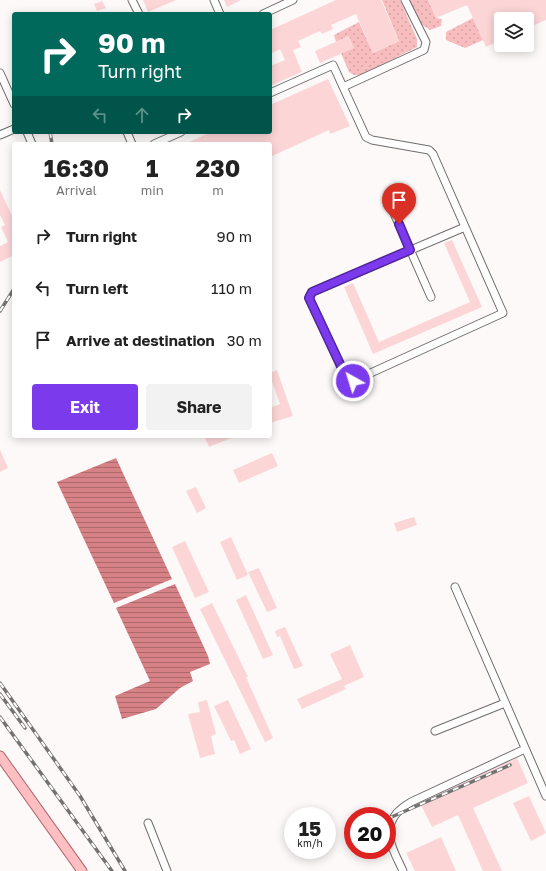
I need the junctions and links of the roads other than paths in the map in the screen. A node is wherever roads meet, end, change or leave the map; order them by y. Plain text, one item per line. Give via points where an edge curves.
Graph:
1 (132, 0) edge
2 (214, 0) edge
3 (293, 0) edge
4 (405, 0) edge
5 (138, 12) edge
6 (219, 12) edge
7 (267, 12) edge
8 (0, 73) edge
9 (343, 87) junction
10 (272, 92) edge
11 (12, 100) edge
12 (12, 130) edge
13 (176, 134) edge
14 (0, 136) edge
15 (158, 142) edge
16 (393, 211) dead end
17 (465, 227) junction
18 (410, 250) junction
19 (431, 298) dead end
20 (455, 587) dead end
21 (505, 703) junction
22 (435, 731) dead end
23 (525, 749) junction
24 (0, 756) edge
25 (546, 796) edge
26 (148, 823) dead end
27 (82, 871) edge
28 (167, 871) edge
29 (403, 871) edge

1 - 5 street
2 - 6 street
3 - 7 street
4 - 9 street via 426,42 424,50
8 - 11 street
9 - 10 street via 333,65
9 - 17 street via 366,137 429,150 433,154
12 - 14 street
13 - 15 street
16 - 18 street
17 - 18 street
17 - 18 street via 503,313 353,381 347,379 309,298 312,292
18 - 19 street
20 - 21 street
21 - 22 street
21 - 23 street
23 - 25 street
23 - 29 street via 411,802 396,814 389,836
24 - 27 main road
26 - 28 street

